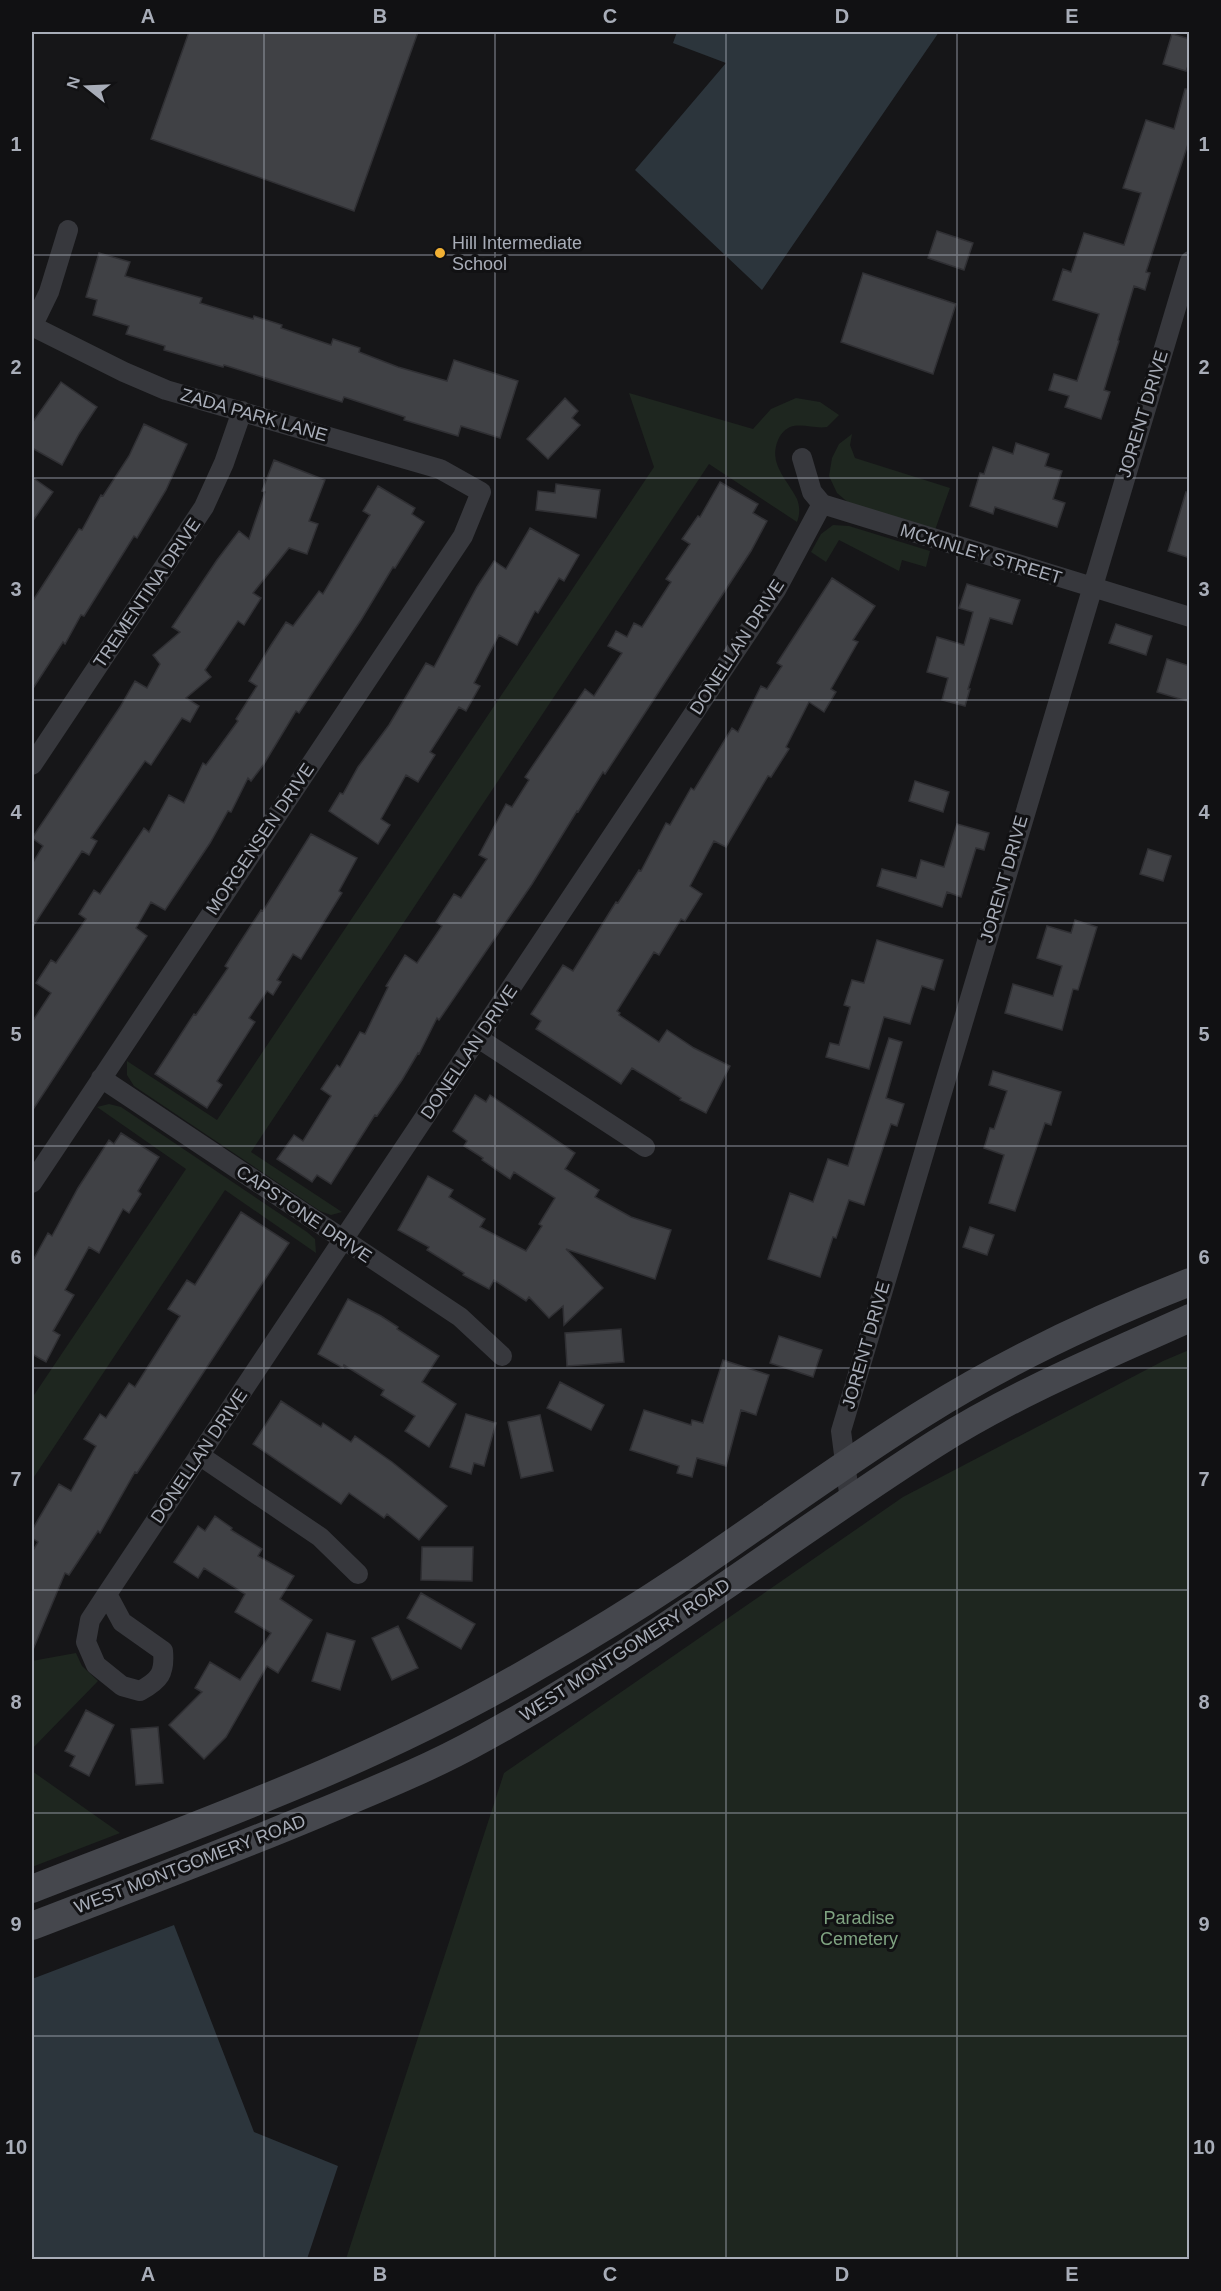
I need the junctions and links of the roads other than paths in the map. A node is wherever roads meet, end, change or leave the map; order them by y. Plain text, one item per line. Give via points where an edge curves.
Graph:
1 (68, 230) dead end
2 (1190, 261) edge
3 (32, 327) edge
4 (242, 411) junction
5 (802, 458) dead end
6 (481, 492) joint
7 (822, 504) junction
8 (1091, 587) junction
9 (1190, 618) edge
10 (32, 765) edge
11 (478, 1038) junction
12 (101, 1078) junction
13 (645, 1147) dead end
14 (32, 1183) edge
15 (343, 1240) junction
16 (1190, 1282) edge
17 (1190, 1318) edge
18 (502, 1356) dead end
19 (199, 1455) junction
20 (845, 1464) junction
21 (850, 1501) junction
22 (358, 1574) dead end
23 (107, 1594) junction
24 (32, 1889) edge
25 (32, 1926) edge

1 - 3 street via 49,292
2 - 8 street, JORENT DRIVE
3 - 4 street, ZADA PARK LANE via 155,385
4 - 6 street, ZADA PARK LANE via 440,469
4 - 10 street, TREMENTINA DRIVE via 204,507
5 - 7 street via 812,492
6 - 12 street, MORGENSEN DRIVE via 463,536
7 - 8 street, MCKINLEY STREET
7 - 11 street, DONELLAN DRIVE via 776,590
8 - 9 street, MCKINLEY STREET
8 - 20 street, JORENT DRIVE via 841,1431
11 - 13 street
11 - 15 street, DONELLAN DRIVE
12 - 14 street, MORGENSEN DRIVE
12 - 15 street, CAPSTONE DRIVE
15 - 18 street, CAPSTONE DRIVE via 460,1317
15 - 19 street, DONELLAN DRIVE
16 - 20 main road, WEST MONTGOMERY ROAD via 998,1369
17 - 21 main road, WEST MONTGOMERY ROAD via 1013,1400 938,1442
19 - 22 street via 320,1536
19 - 23 street, DONELLAN DRIVE
20 - 21 street, JORENT DRIVE
20 - 24 main road, WEST MONTGOMERY ROAD via 681,1578 466,1706 376,1752 290,1789
21 - 25 main road, WEST MONTGOMERY ROAD via 701,1604 480,1741 291,1825
23 - 23 street, DONELLAN DRIVE via 122,1622 163,1651 164,1667 155,1683 140,1691 122,1686 96,1665 86,1642 90,1620

